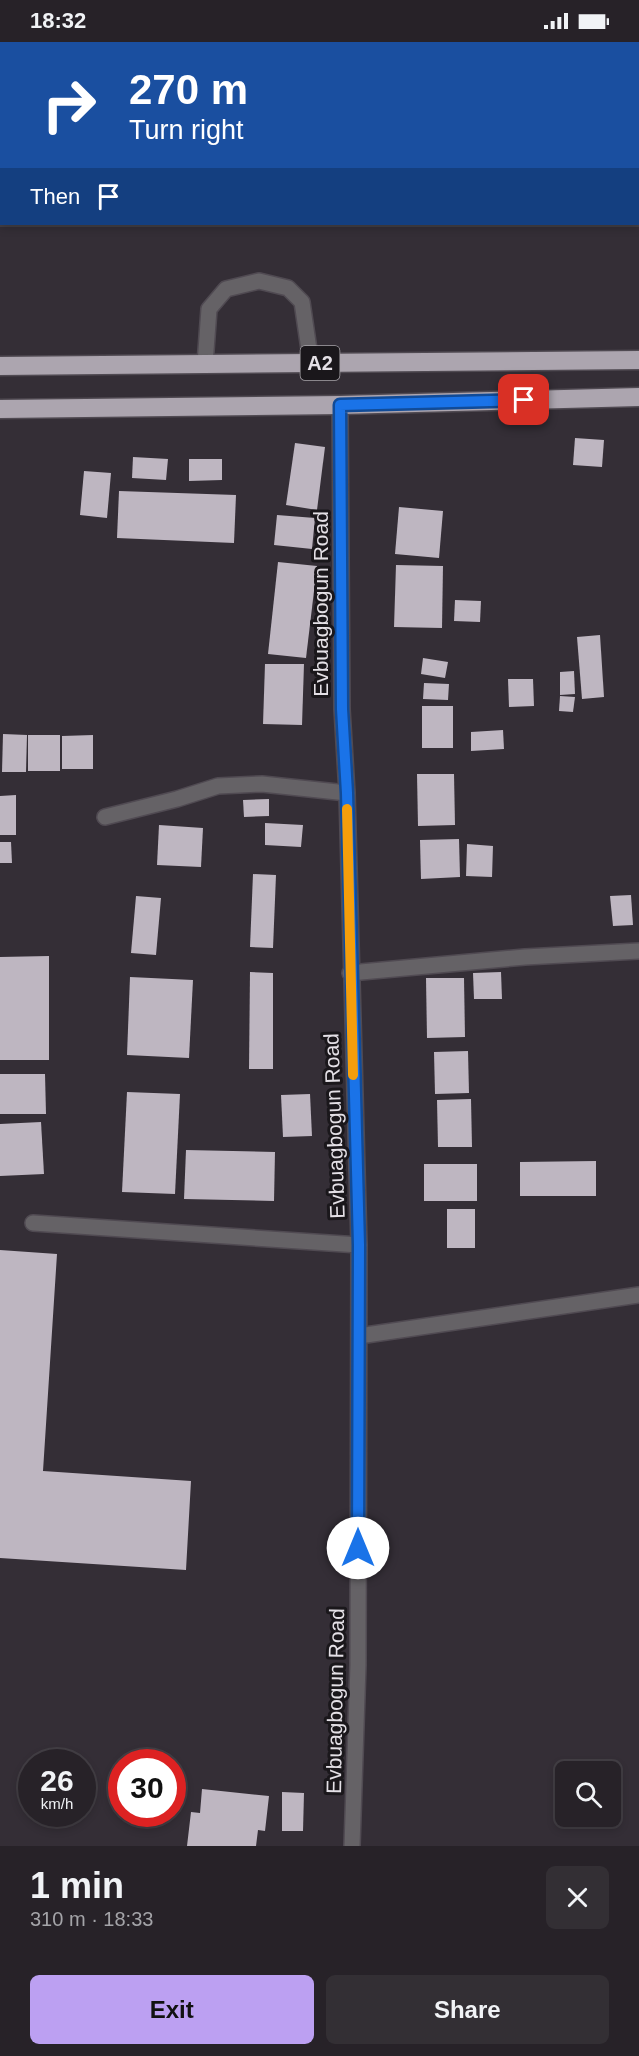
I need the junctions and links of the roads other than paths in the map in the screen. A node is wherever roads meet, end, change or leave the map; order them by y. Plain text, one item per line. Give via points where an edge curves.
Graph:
1 (639, 360) edge
2 (311, 363) junction
3 (206, 364) junction
4 (0, 366) edge
5 (639, 397) edge
6 (340, 405) junction
7 (0, 409) edge
8 (347, 793) junction
9 (105, 817) dead end
10 (639, 951) edge
11 (350, 973) junction
12 (33, 1224) dead end
13 (359, 1245) junction
14 (639, 1294) edge
15 (359, 1336) junction
16 (352, 1846) edge

1 - 2 highway, A2
2 - 3 highway, A2
2 - 3 street via 302,302 288,288 259,281 226,288 209,309
3 - 4 highway, A2
5 - 6 highway, A2
6 - 7 highway, A2
6 - 8 street, Evbuagbogun Road via 342,709
8 - 9 street via 262,784 218,786
8 - 11 street, Evbuagbogun Road
10 - 11 street
11 - 13 street, Evbuagbogun Road
12 - 13 street
13 - 15 street, Evbuagbogun Road
14 - 15 street
15 - 16 street, Evbuagbogun Road via 358,1665

